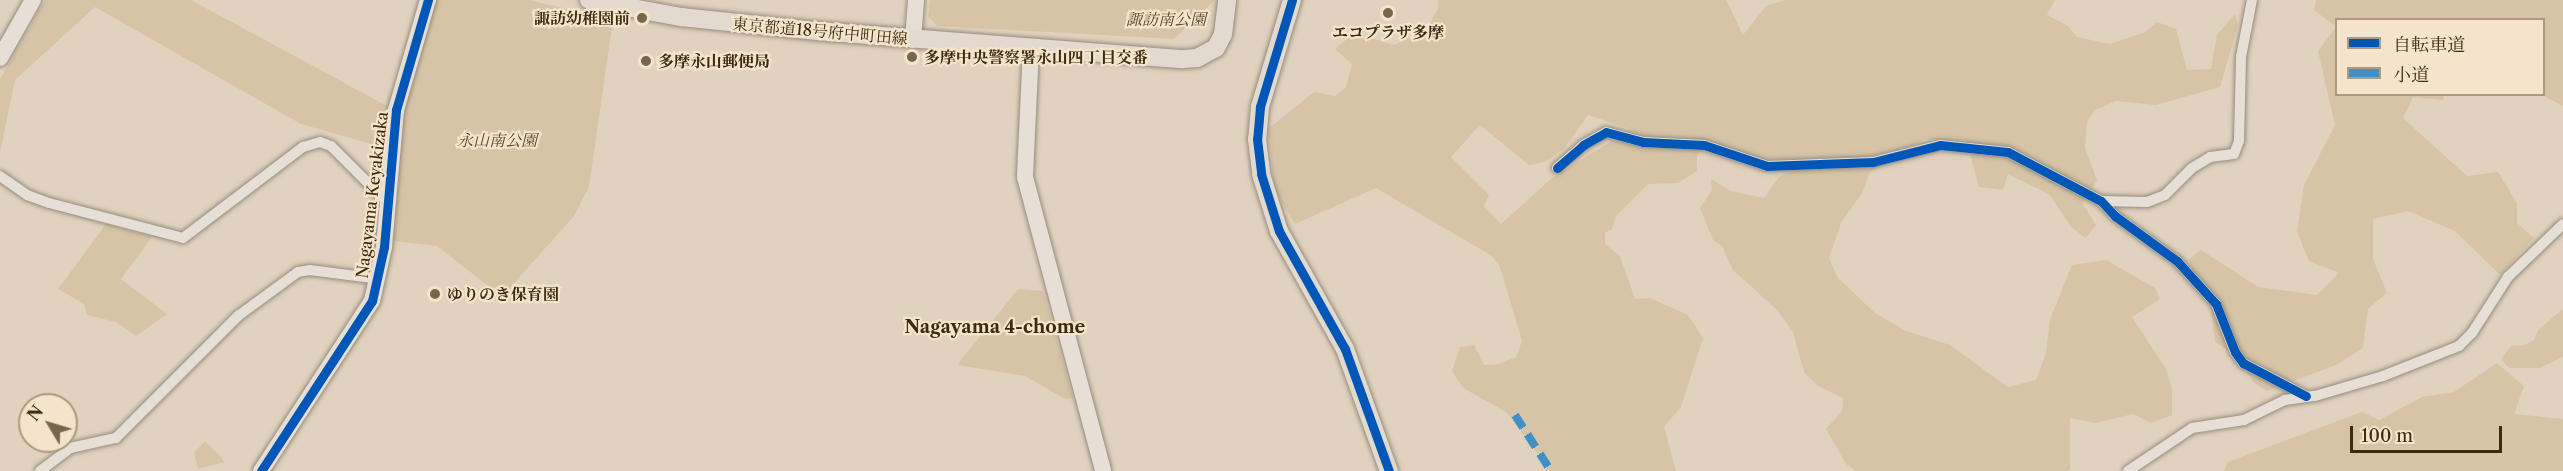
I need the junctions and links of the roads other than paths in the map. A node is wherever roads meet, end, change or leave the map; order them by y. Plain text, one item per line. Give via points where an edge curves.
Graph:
1 (33, 0) edge
2 (428, 0) edge
3 (589, 0) edge
4 (916, 0) edge
5 (1227, 0) edge
6 (1292, 0) edge
7 (2252, 0) edge
8 (913, 40) junction
9 (1030, 48) junction
10 (0, 58) edge
11 (1557, 168) dead end
12 (0, 176) edge
13 (2101, 201) junction
14 (387, 202) junction
15 (2563, 224) edge
16 (379, 279) junction
17 (2306, 396) junction
18 (40, 471) edge
19 (261, 471) edge
20 (1103, 471) edge
21 (1389, 471) edge
22 (2128, 471) edge

1 - 10 street
2 - 14 street, Nagayama Keyakizaka via 396,110
3 - 8 main road, 東京都道18号府中町田線 via 681,17
4 - 8 street
5 - 9 main road, 東京都道18号府中町田線 via 1216,48 1197,58
6 - 21 main road via 1260,106 1257,139 1261,174 1279,231 1348,357
7 - 13 street via 2242,46 2239,141 2234,154 2210,157 2192,168 2165,195 2147,202
8 - 9 main road, 東京都道18号府中町田線
9 - 20 street via 1023,162 1026,183
11 - 13 street via 1583,145 1606,132 1643,142 1704,145 1767,166 1822,161 1853,165 1915,149 1961,145 2008,152
12 - 14 street via 27,195 49,203 183,238 303,147 320,142 331,146
13 - 17 street via 2195,276 2216,304 2243,363
14 - 16 street, Nagayama Keyakizaka
15 - 17 street via 2508,277 2472,333 2458,346 2383,376
16 - 18 street via 310,270 298,272 238,316 116,438 70,448
16 - 19 street, Nagayama Keyakizaka via 364,316
17 - 22 street via 2285,400 2244,420 2192,428

